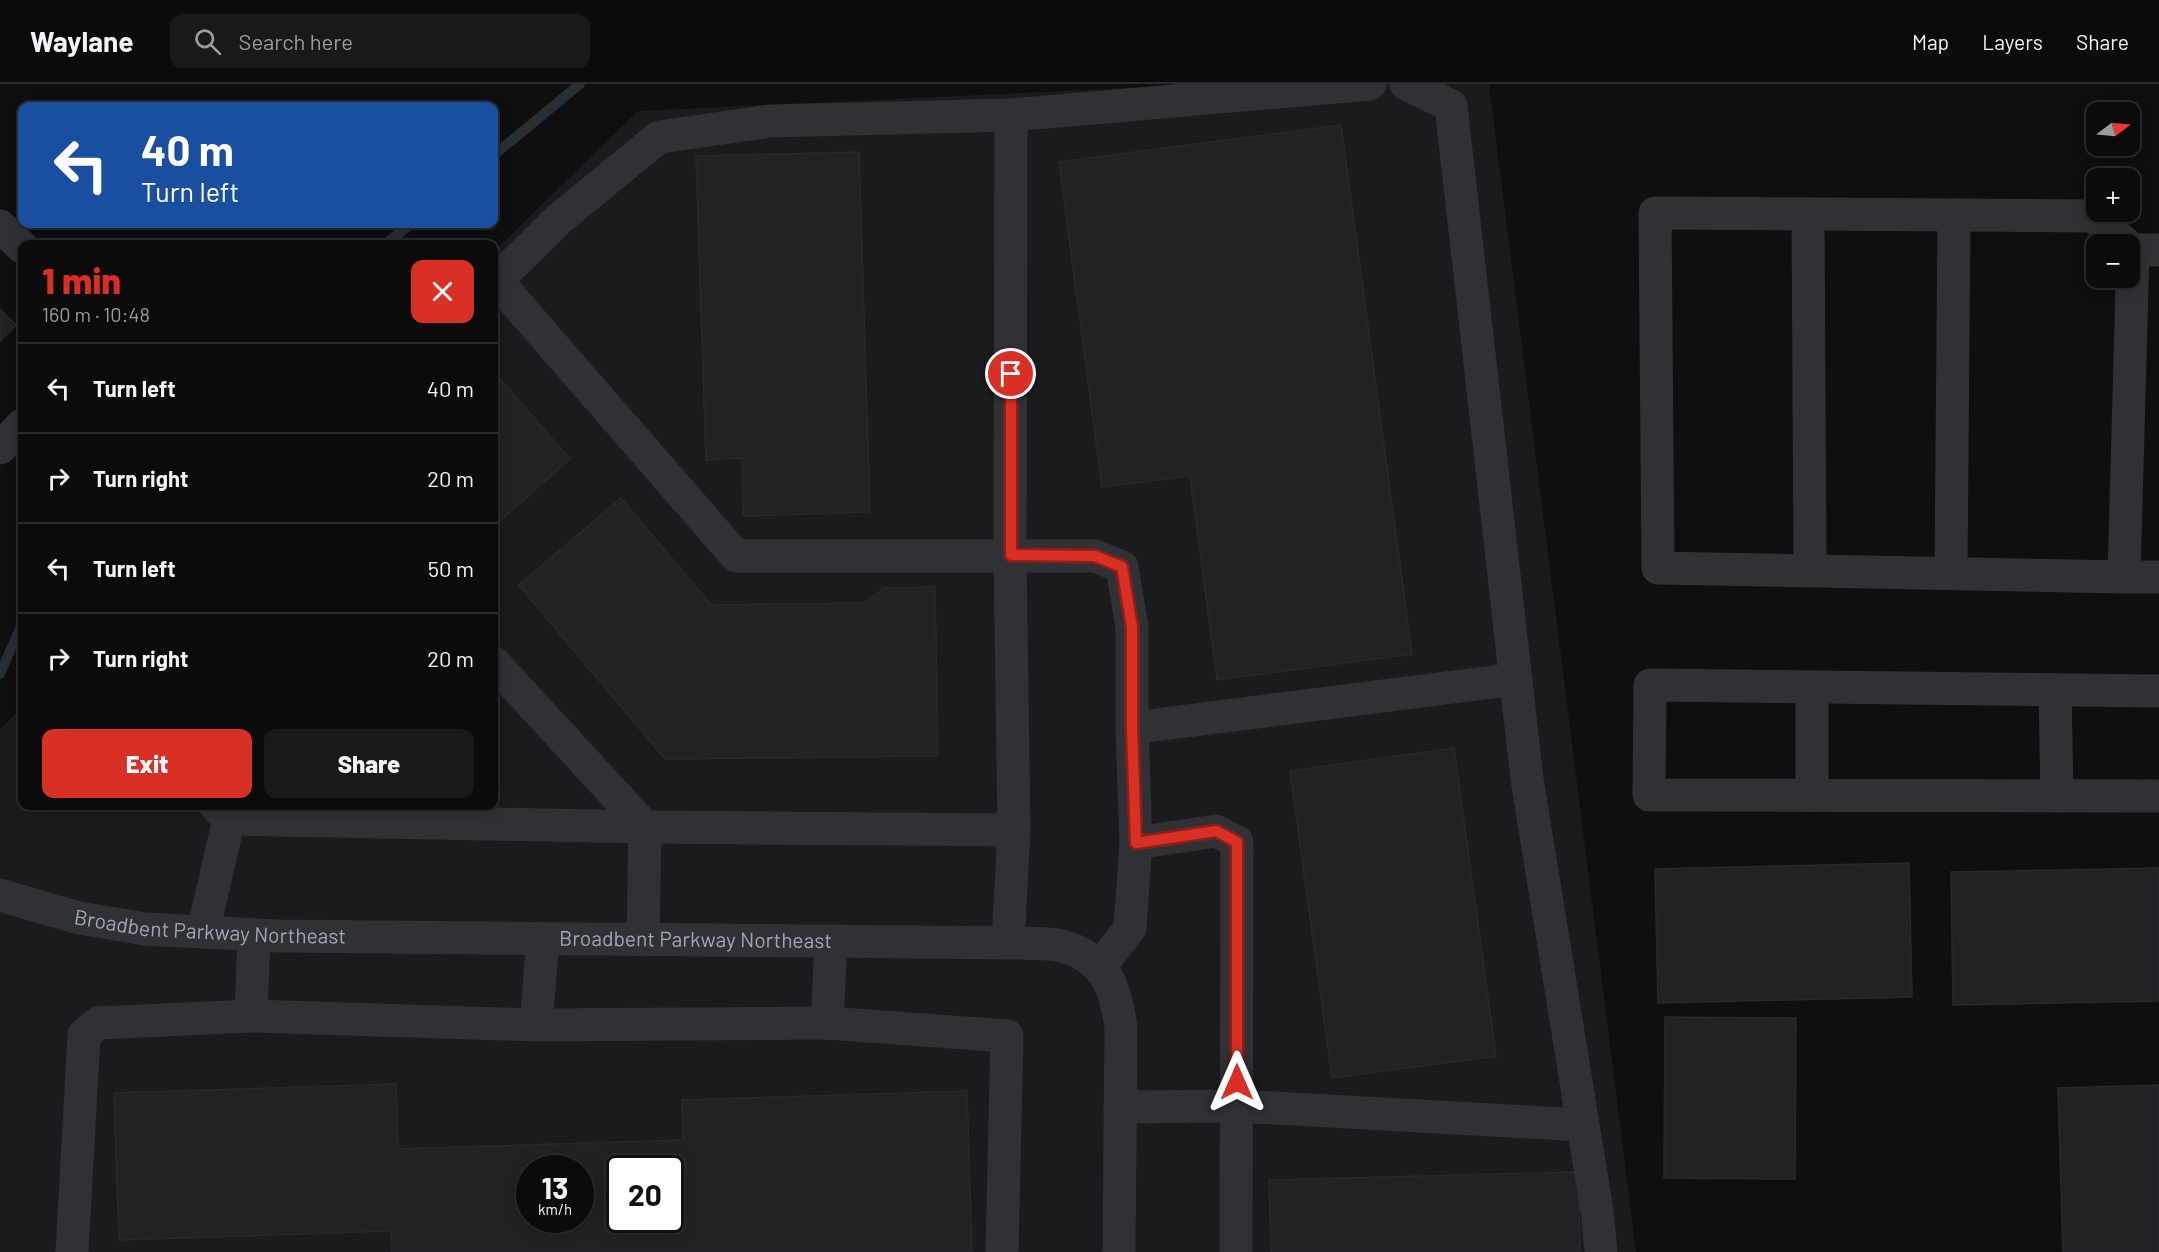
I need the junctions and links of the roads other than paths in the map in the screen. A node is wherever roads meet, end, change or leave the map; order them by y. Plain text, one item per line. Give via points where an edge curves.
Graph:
1 (1370, 84) edge
2 (1406, 84) edge
3 (1011, 115) junction
4 (1808, 214) junction
5 (1954, 215) junction
6 (0, 226) edge
7 (2118, 234) edge
8 (18, 243) edge
9 (498, 279) edge
10 (498, 285) edge
11 (2135, 288) edge
12 (18, 429) edge
13 (0, 448) edge
14 (1011, 555) junction
15 (1810, 570) junction
16 (1951, 573) junction
17 (2124, 577) junction
18 (2159, 577) edge
19 (498, 667) edge
20 (1516, 679) junction
21 (1812, 687) junction
22 (2055, 690) junction
23 (2159, 691) edge
24 (1132, 728) junction
25 (1812, 795) junction
26 (2057, 796) junction
27 (2159, 796) edge
28 (222, 812) edge
29 (333, 813) edge
30 (645, 827) junction
31 (1014, 830) junction
32 (1136, 843) junction
33 (0, 895) edge
34 (203, 932) junction
35 (254, 935) junction
36 (543, 939) junction
37 (643, 940) junction
38 (831, 942) junction
39 (1008, 943) junction
40 (1100, 967) junction
41 (251, 1016) junction
42 (827, 1023) junction
43 (536, 1025) junction
44 (1237, 1106) junction
45 (1120, 1107) junction
46 (1582, 1125) junction
47 (72, 1252) edge
48 (1002, 1252) edge
49 (1119, 1252) edge
50 (1236, 1252) edge
51 (1601, 1252) edge

1 - 3 street
2 - 20 street via 1451,106
3 - 9 street via 771,121 659,137 559,219
3 - 14 street
4 - 5 street
4 - 15 street
4 - 15 street via 1655,213 1655,225 1658,568
5 - 7 street via 2094,216
5 - 16 street
6 - 8 street
10 - 14 street via 736,556
11 - 17 street
12 - 13 street
14 - 24 street via 1095,556 1122,567 1132,627
14 - 31 street
15 - 16 street
16 - 17 street
17 - 18 street
19 - 30 street
20 - 24 street
20 - 46 street via 1527,779
21 - 22 street
21 - 25 street
21 - 25 street via 1650,685 1649,784 1649,795
22 - 23 street
22 - 26 street
24 - 32 street
25 - 26 street
26 - 27 street
28 - 29 street
28 - 34 street
29 - 30 street
30 - 31 street
30 - 37 street
31 - 39 street
32 - 40 street via 1130,928
32 - 44 street via 1216,831 1237,842
33 - 34 street, Broadbent Parkway Northeast via 79,918 146,929
34 - 35 street, Broadbent Parkway Northeast
35 - 36 street, Broadbent Parkway Northeast
35 - 41 street
36 - 37 street, Broadbent Parkway Northeast
36 - 43 street
37 - 38 street, Broadbent Parkway Northeast
38 - 39 street, Broadbent Parkway Northeast
38 - 42 street
39 - 40 street, Broadbent Parkway Northeast via 1061,946 1083,954
40 - 45 street via 1118,1006
41 - 43 street
41 - 47 street via 98,1023 84,1035
42 - 43 street
42 - 48 street via 1007,1036
44 - 45 street
44 - 46 street
44 - 50 street
45 - 49 street
46 - 51 street

